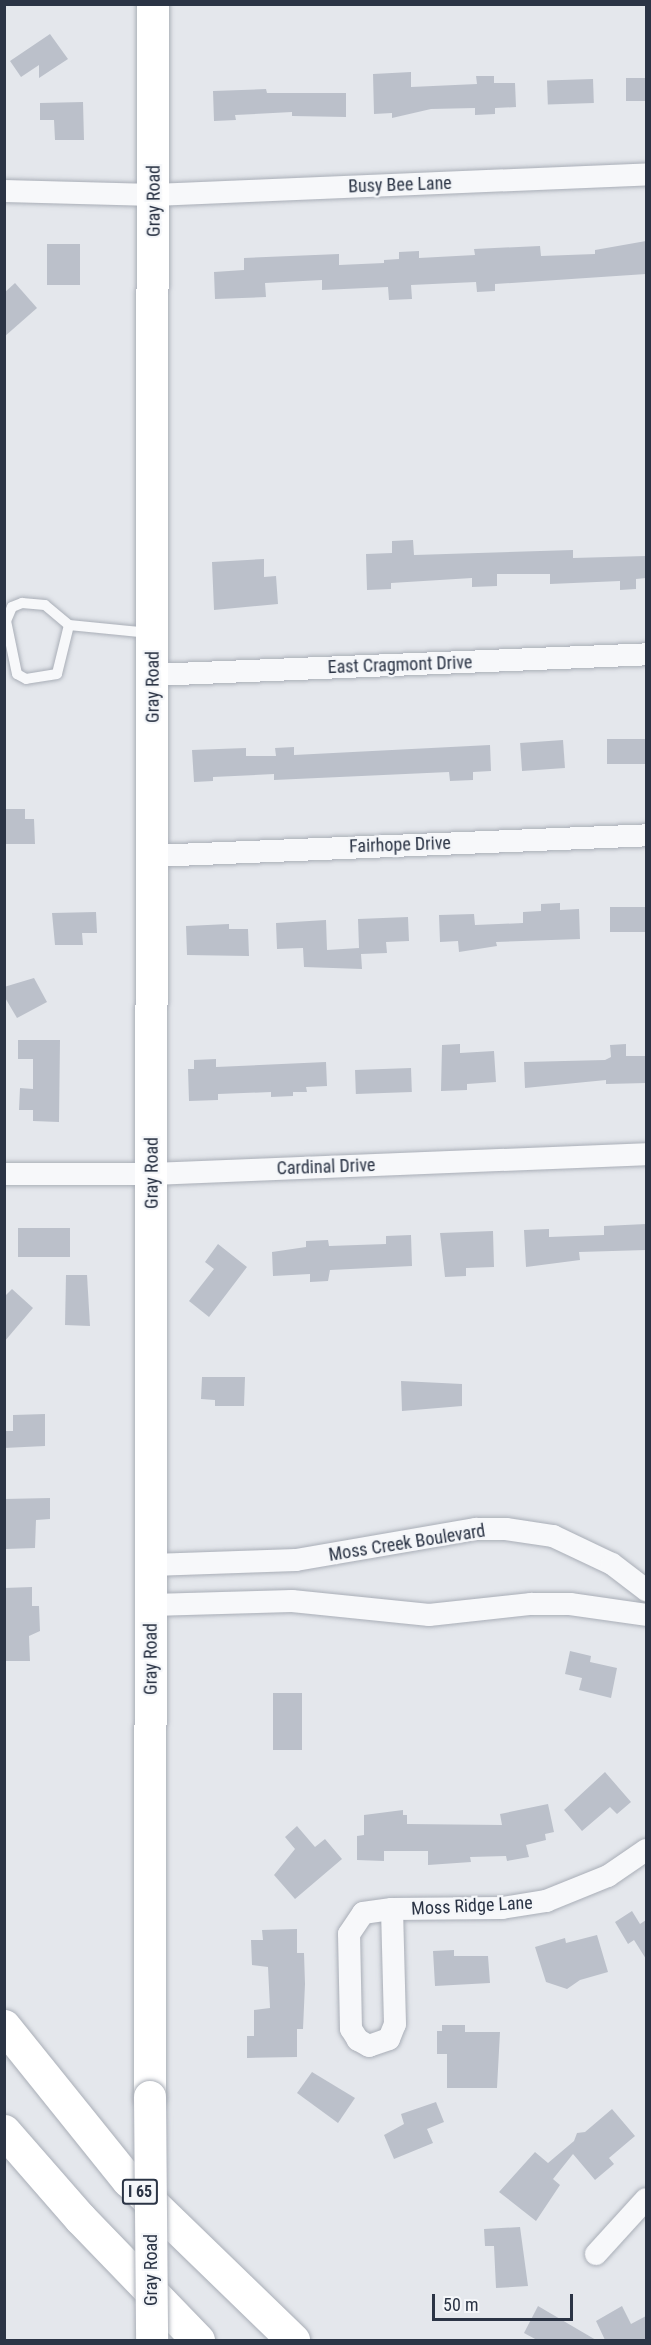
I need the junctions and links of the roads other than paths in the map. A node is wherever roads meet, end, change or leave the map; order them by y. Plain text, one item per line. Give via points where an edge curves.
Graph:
1 (153, 4) edge
2 (646, 174) edge
3 (4, 191) edge
4 (154, 195) junction
5 (69, 625) junction
6 (153, 633) junction
7 (646, 654) edge
8 (153, 675) junction
9 (646, 835) edge
10 (153, 856) junction
11 (646, 1154) edge
12 (4, 1174) edge
13 (152, 1174) junction
14 (152, 1565) junction
15 (646, 1590) edge
16 (152, 1605) junction
17 (646, 1615) edge
18 (646, 1850) edge
19 (392, 1909) junction
20 (4, 2026) edge
21 (4, 2131) edge
22 (646, 2199) edge
23 (596, 2254) dead end
24 (152, 2340) edge
25 (198, 2340) edge
26 (293, 2340) edge

1 - 4 street, Gray Road
2 - 4 street, Busy Bee Lane
3 - 4 street, Busy Bee Lane
4 - 6 street, Gray Road
5 - 5 lane via 45,605 22,603 12,608 6,621 16,674 26,679 57,674
5 - 6 lane
6 - 8 street, Gray Road
7 - 8 street, East Cragmont Drive
8 - 10 street, Gray Road
9 - 10 street, Fairhope Drive
10 - 13 street, Gray Road
11 - 13 street, Cardinal Drive
12 - 13 street, Cardinal Drive
13 - 14 street, Gray Road
14 - 15 street, Moss Creek Boulevard via 296,1560 476,1529 506,1529 553,1536 612,1564
14 - 16 street, Gray Road
16 - 17 street via 292,1601 429,1615 531,1604 570,1604
16 - 24 street, Gray Road, bridge
18 - 19 street, Moss Ridge Lane via 600,1881 546,1901 502,1908
19 - 19 street, Moss Ridge Lane via 395,2024 388,2039 369,2046 358,2040 351,2029 349,1934 363,1913
20 - 26 highway, I 65 via 128,2180
21 - 25 highway via 80,2218
22 - 23 street

